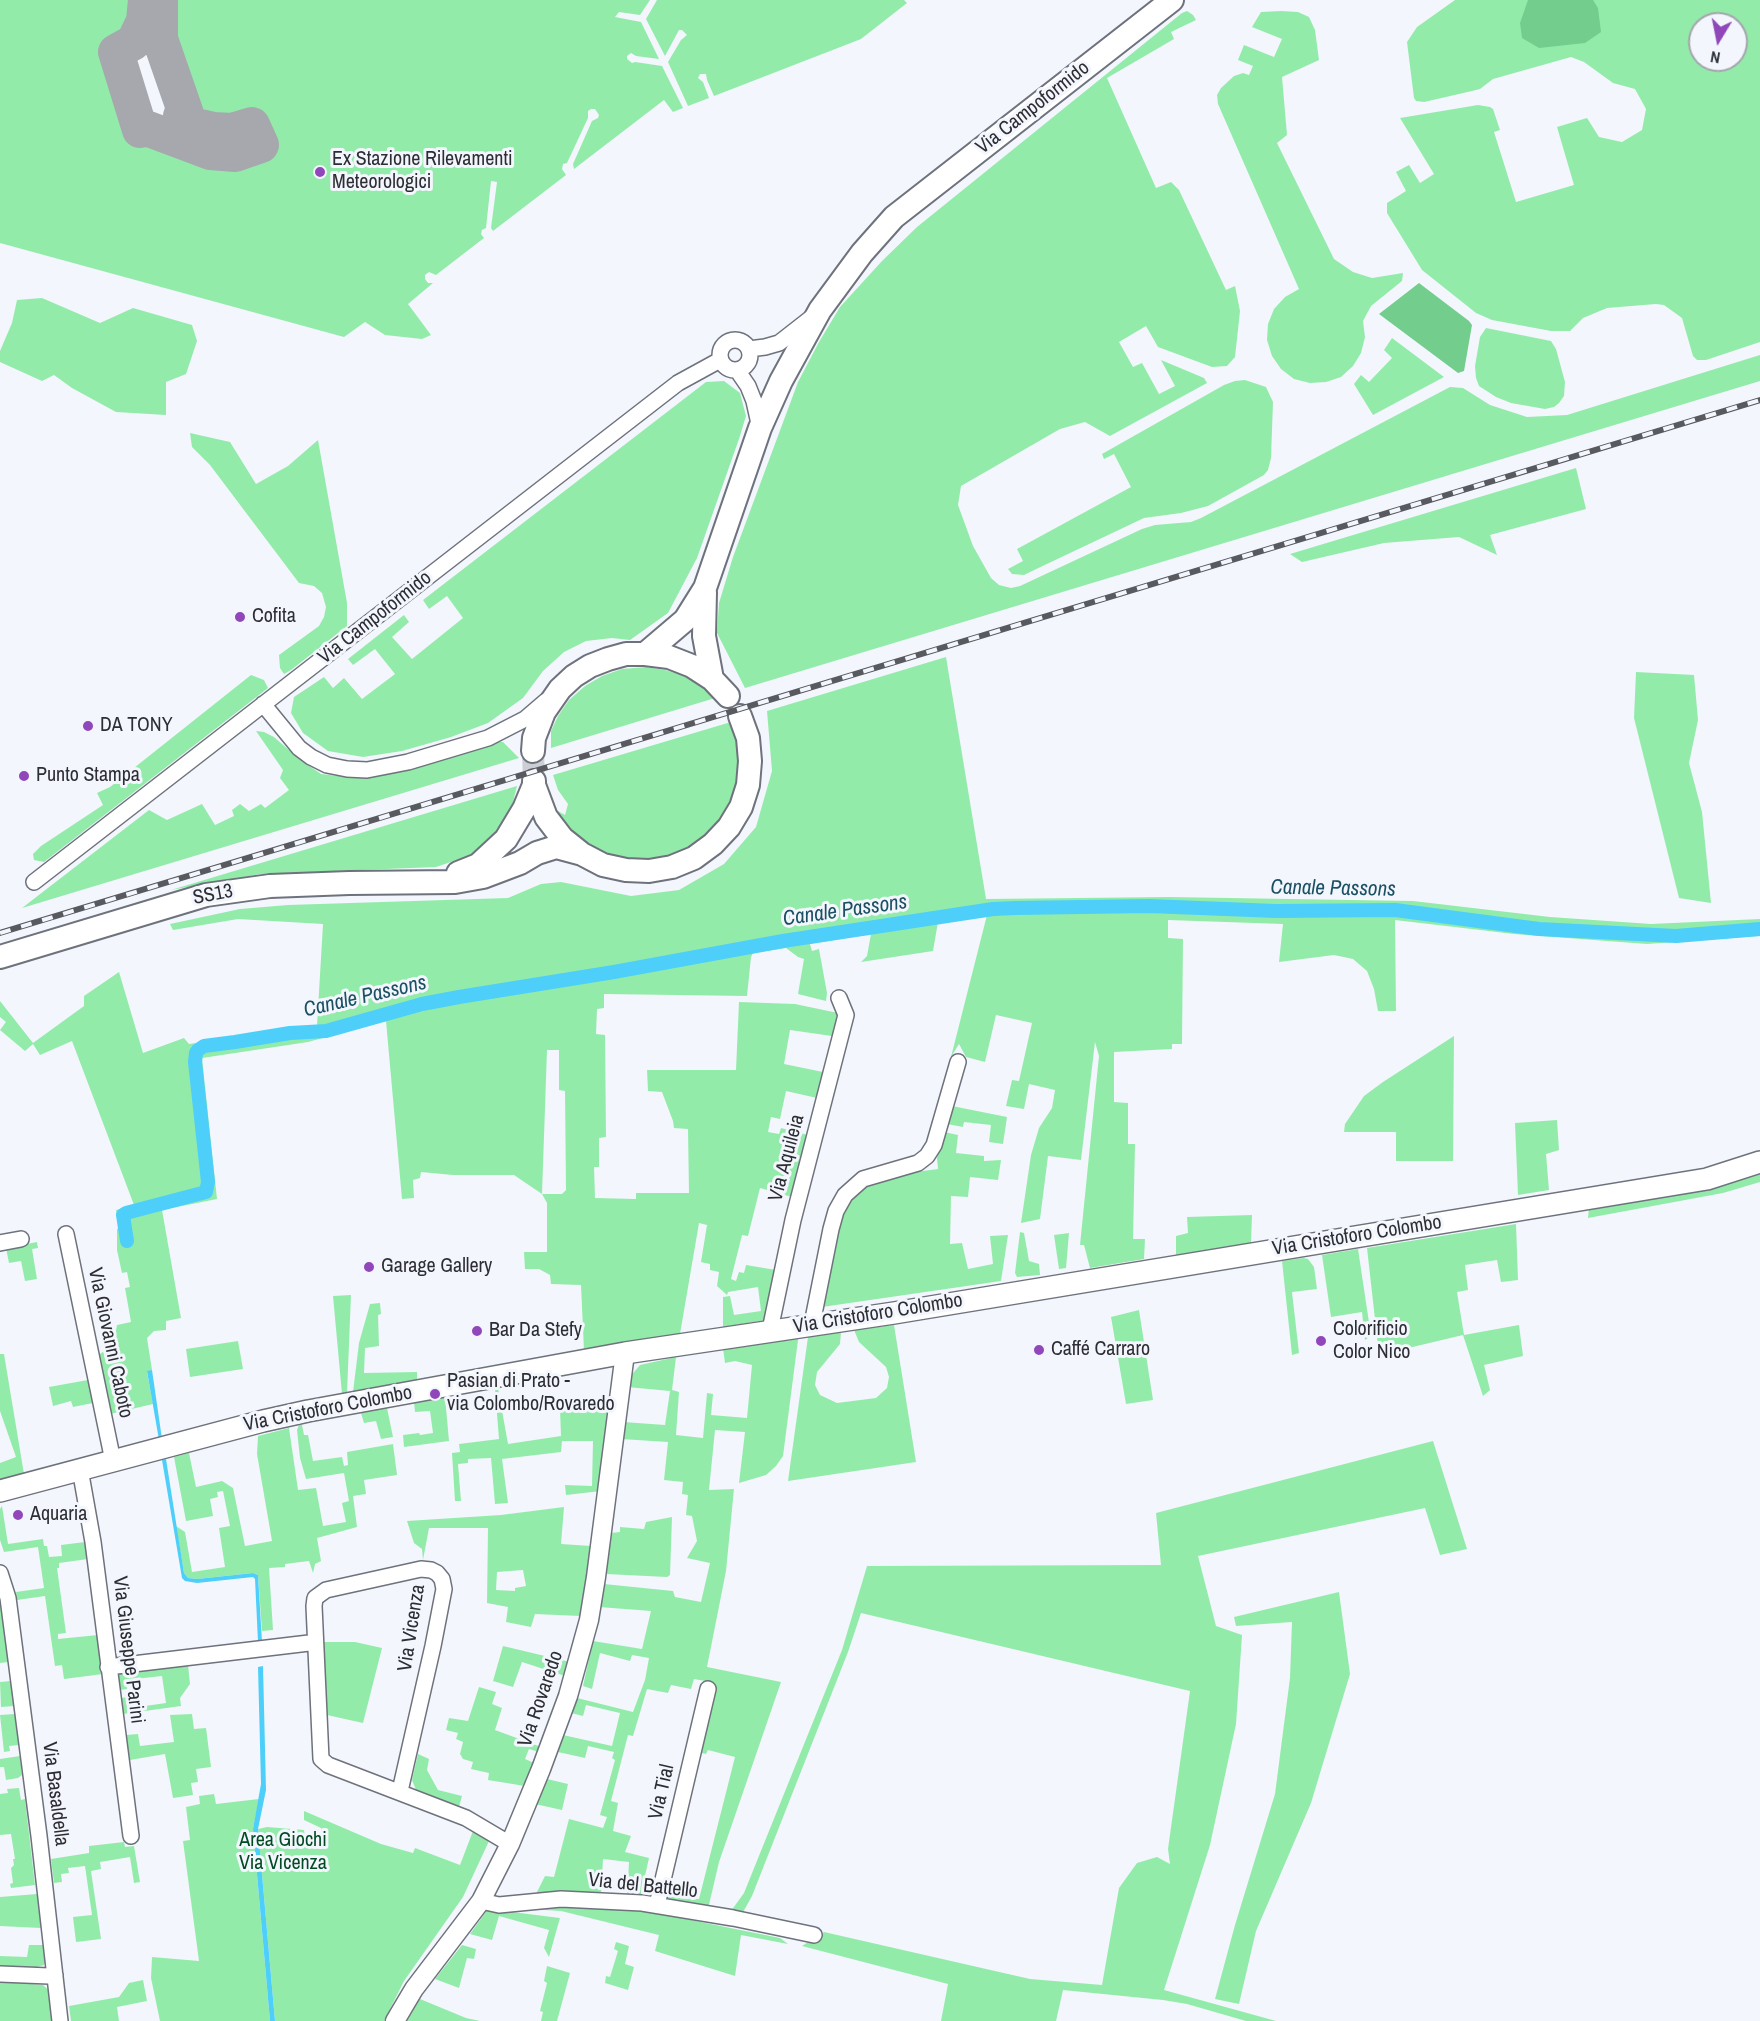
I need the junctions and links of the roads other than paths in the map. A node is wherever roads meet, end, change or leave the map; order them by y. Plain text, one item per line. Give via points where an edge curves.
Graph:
1 (1172, 0) edge
2 (820, 310) junction
3 (749, 349) junction
4 (720, 360) junction
5 (737, 370) junction
6 (760, 428) junction
7 (705, 588) junction
8 (645, 654) junction
9 (711, 679) junction
10 (560, 689) junction
11 (728, 696) dead end
12 (264, 704) junction
13 (740, 716) dead end
14 (533, 751) tunnel mouth
15 (582, 854) junction
16 (34, 882) dead end
17 (434, 882) junction
18 (0, 957) edge
19 (839, 998) dead end
20 (958, 1062) dead end
21 (1760, 1161) edge
22 (66, 1234) dead end
23 (21, 1239) dead end
24 (0, 1243) edge
25 (812, 1324) junction
26 (770, 1330) junction
27 (625, 1353) junction
28 (113, 1461) junction
29 (80, 1469) junction
30 (0, 1491) edge
31 (0, 1573) edge
32 (315, 1645) junction
33 (108, 1667) junction
34 (708, 1689) dead end
35 (400, 1791) junction
36 (131, 1836) dead end
37 (510, 1844) junction
38 (481, 1901) junction
39 (657, 1905) junction
40 (803, 1937) dead end
41 (0, 1974) edge
42 (55, 1975) junction
43 (60, 2021) edge
44 (395, 2021) edge

1 - 2 main road, Via Campoformido via 894,217
2 - 3 street via 779,343
2 - 6 main road, Via Campoformido
3 - 4 street, Via Campoformido via 741,340 729,340 721,348
3 - 5 street via 747,364
4 - 5 street via 729,369
4 - 12 street, Via Campoformido via 678,383
5 - 6 street via 754,401
6 - 7 main road, Via Campoformido
7 - 8 main road via 685,620
7 - 9 main road via 704,636
8 - 9 main road via 669,657
8 - 10 main road via 608,658 574,676
9 - 11 main road
10 - 12 street via 525,719 488,738 367,770 327,765 310,757
10 - 14 main road via 544,712
12 - 16 street, Via Campoformido
13 - 15 main road, SS13 via 748,738 748,785 741,807 713,844 694,858 649,871 603,865
15 - 17 main road, SS13 via 556,847 483,877
15 - 17 main road, SS13 via 562,838 546,817 534,783 517,822 492,855 478,865
17 - 18 main road, SS13 / SS13 via 270,886 206,895
19 - 26 street, Via Aquileia via 846,1016 793,1220
20 - 25 street via 934,1145 927,1156 918,1163 863,1179 845,1195 836,1211
21 - 25 main road, Via Cristoforo Colombo via 1707,1179
22 - 28 street, Via Giovanni Caboto
23 - 24 street
25 - 26 main road, Via Cristoforo Colombo
26 - 27 main road, Via Cristoforo Colombo
27 - 28 main road, Via Cristoforo Colombo via 286,1415
27 - 37 street, Via Rovaredo via 589,1620 568,1696
28 - 29 main road, Via Cristoforo Colombo
29 - 30 main road, Via Cristoforo Colombo
29 - 33 street, Via Giuseppe Parini
31 - 42 street, Via Basaldella via 8,1598
32 - 33 street
32 - 35 street, Via Vicenza via 321,1759
32 - 35 street, Via Vicenza via 315,1598 326,1590 421,1569 431,1570 442,1579 444,1588 433,1646
33 - 36 street, Via Giuseppe Parini
34 - 39 street, Via Tial
35 - 37 street, Via Vicenza via 466,1818
37 - 38 street, Via Rovaredo
38 - 39 street, Via del Battello via 499,1905 561,1899
38 - 44 street, Via Rovaredo via 418,1982
39 - 40 street, Via del Battello via 734,1918
41 - 42 street
42 - 43 street, Via Basaldella

